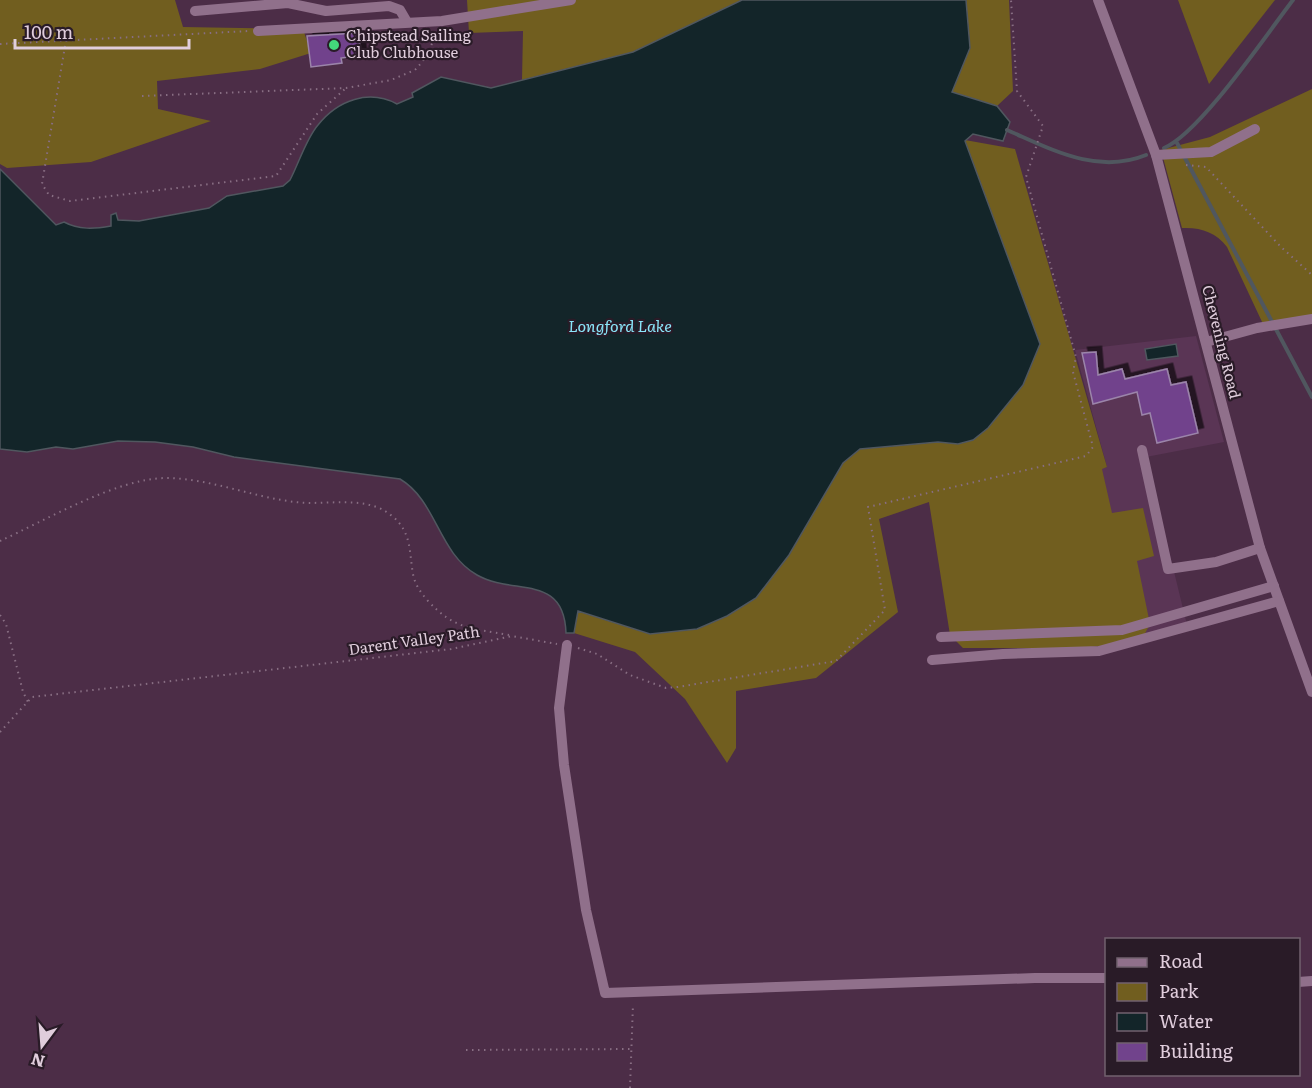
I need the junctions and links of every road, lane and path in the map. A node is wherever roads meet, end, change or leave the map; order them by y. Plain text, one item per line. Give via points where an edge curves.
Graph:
1 (571, 0) edge
2 (1011, 0) edge
3 (1098, 0) edge
4 (195, 11) dead end
5 (441, 21) junction
6 (406, 22) junction
7 (258, 31) joint
8 (66, 40) junction
9 (0, 44) edge
10 (346, 88) junction
11 (142, 96) dead end
12 (1255, 129) dead end
13 (1156, 155) junction
14 (1197, 166) dead end
15 (1312, 275) edge
16 (1312, 319) edge
17 (1206, 342) junction
18 (1142, 450) dead end
19 (0, 541) edge
20 (1260, 548) junction
21 (1274, 586) junction
22 (1279, 600) junction
23 (0, 615) edge
24 (512, 636) junction
25 (941, 637) dead end
26 (567, 645) junction
27 (932, 660) dead end
28 (1312, 692) edge
29 (28, 702) junction
30 (0, 732) edge
31 (1105, 978) edge
32 (634, 992) junction
33 (631, 1049) junction
34 (466, 1050) dead end
35 (630, 1088) edge

1 - 5 street
2 - 26 path, Darent Valley Path via 1017,91 1043,126 1026,177 1076,357 1073,372 1094,447 1086,456 868,507 885,610 836,661 666,688 630,675 597,654
3 - 13 street, Chevening Road
4 - 6 street via 288,3 326,11 389,6 400,10
5 - 6 street
5 - 10 path via 415,70 391,80
6 - 7 street
7 - 8 path
8 - 9 path
8 - 10 path via 42,184 48,195 70,201 276,176 317,114
10 - 11 path
12 - 13 street via 1211,152
13 - 17 street, Chevening Road
14 - 15 path via 1206,167
16 - 17 street
17 - 20 street, Chevening Road
18 - 20 street via 1168,569 1216,562
19 - 24 path via 112,490 144,480 190,480 295,502 357,502 392,515 404,528 418,589 443,618 456,625
20 - 21 street, Chevening Road
21 - 22 street, Chevening Road
21 - 25 street via 1122,630
22 - 27 street via 1099,651
22 - 28 street, Chevening Road
23 - 29 path
24 - 26 path, Darent Valley Path
24 - 29 path, Darent Valley Path via 451,649 32,697
26 - 32 street via 560,728 586,910 605,993
29 - 30 path
31 - 32 street
32 - 33 path
33 - 34 path
33 - 35 path

